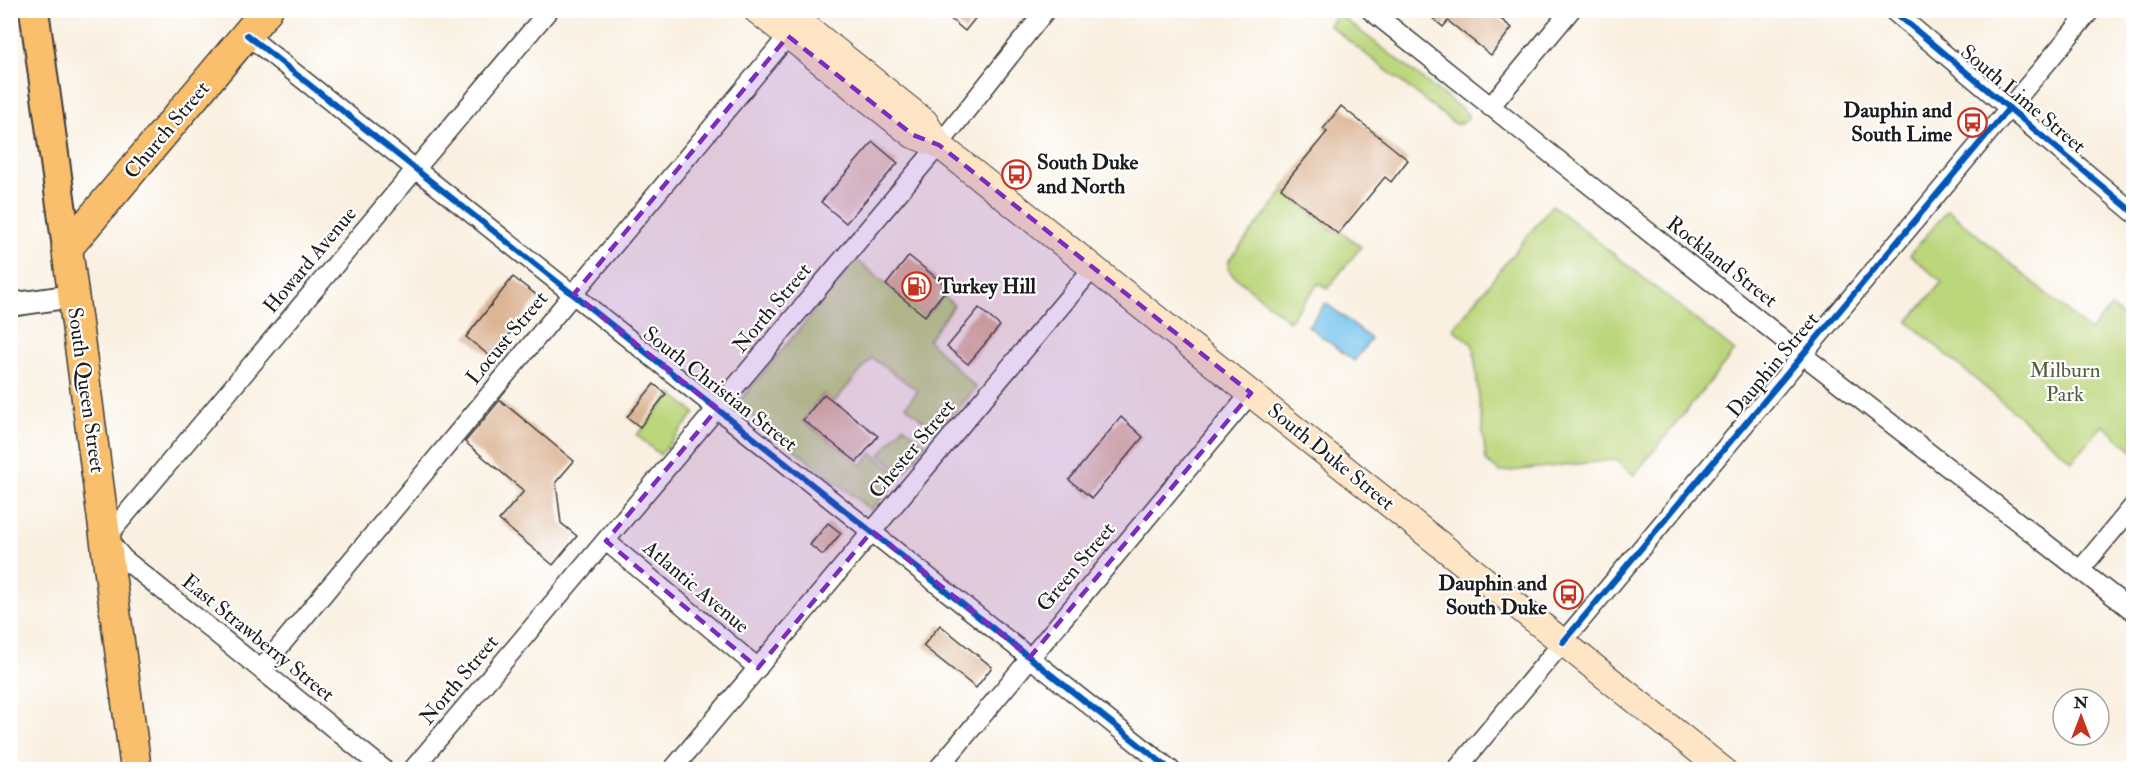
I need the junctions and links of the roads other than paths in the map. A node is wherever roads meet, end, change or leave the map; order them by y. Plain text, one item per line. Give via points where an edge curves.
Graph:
1 (34, 10) edge
2 (267, 10) edge
3 (549, 10) edge
4 (756, 10) edge
5 (785, 10) edge
6 (1046, 10) edge
7 (1370, 10) edge
8 (1570, 10) edge
9 (1892, 10) edge
10 (2091, 10) edge
11 (247, 35) junction
12 (788, 36) junction
13 (1490, 106) junction
14 (2009, 108) junction
15 (939, 145) junction
16 (416, 169) junction
17 (2133, 213) edge
18 (67, 248) junction
19 (1093, 268) junction
20 (574, 294) junction
21 (73, 296) junction
22 (10, 305) edge
23 (1803, 355) junction
24 (1251, 393) junction
25 (717, 409) junction
26 (2133, 506) edge
27 (873, 531) junction
28 (106, 538) junction
29 (606, 541) junction
30 (2080, 570) junction
31 (2133, 612) edge
32 (1563, 642) junction
33 (1030, 657) junction
34 (758, 668) junction
35 (261, 669) junction
36 (136, 770) edge
37 (385, 770) edge
38 (412, 770) edge
39 (672, 770) edge
40 (937, 770) edge
41 (1171, 770) edge
42 (1456, 770) edge
43 (1723, 770) edge

1 - 18 main road, South Queen Street
2 - 11 highway, Church Street
3 - 16 street, Howard Avenue
4 - 12 main road, South Duke Street
5 - 15 main road, South Duke Street via 925,122
6 - 15 street, North Street
7 - 13 street, Rockland Street
8 - 13 street
9 - 14 street, South Lime Street
10 - 14 street, Dauphin Street
11 - 16 street, South Christian Street
11 - 18 highway, Church Street
12 - 15 main road, South Duke Street via 913,135
12 - 20 street, Locust Street
13 - 23 street, Rockland Street
14 - 17 street, South Lime Street
14 - 23 street, Dauphin Street
15 - 19 main road, South Duke Street
15 - 25 street, North Street
16 - 20 street, South Christian Street
16 - 28 street, Howard Avenue
18 - 21 highway, South Queen Street
19 - 24 main road, South Duke Street
19 - 27 street, Chester Street
20 - 25 street, South Christian Street
20 - 35 street, Locust Street
21 - 22 street
21 - 28 highway, South Queen Street
23 - 30 street, Rockland Street
23 - 32 street, Dauphin Street
24 - 32 main road, South Duke Street
24 - 33 street, Green Street
25 - 27 street, South Christian Street
25 - 29 street, North Street
26 - 30 street
27 - 33 street, South Christian Street
27 - 34 street, Chester Street
28 - 35 street, East Strawberry Street via 124,559
28 - 36 highway, South Queen Street
29 - 34 street, Atlantic Avenue
29 - 38 street, North Street
30 - 31 street, Rockland Street
32 - 42 street, Dauphin Street
32 - 43 main road, South Duke Street
33 - 40 street, Green Street
33 - 41 street, South Christian Street
34 - 39 street, Chester Street
35 - 37 street, East Strawberry Street

